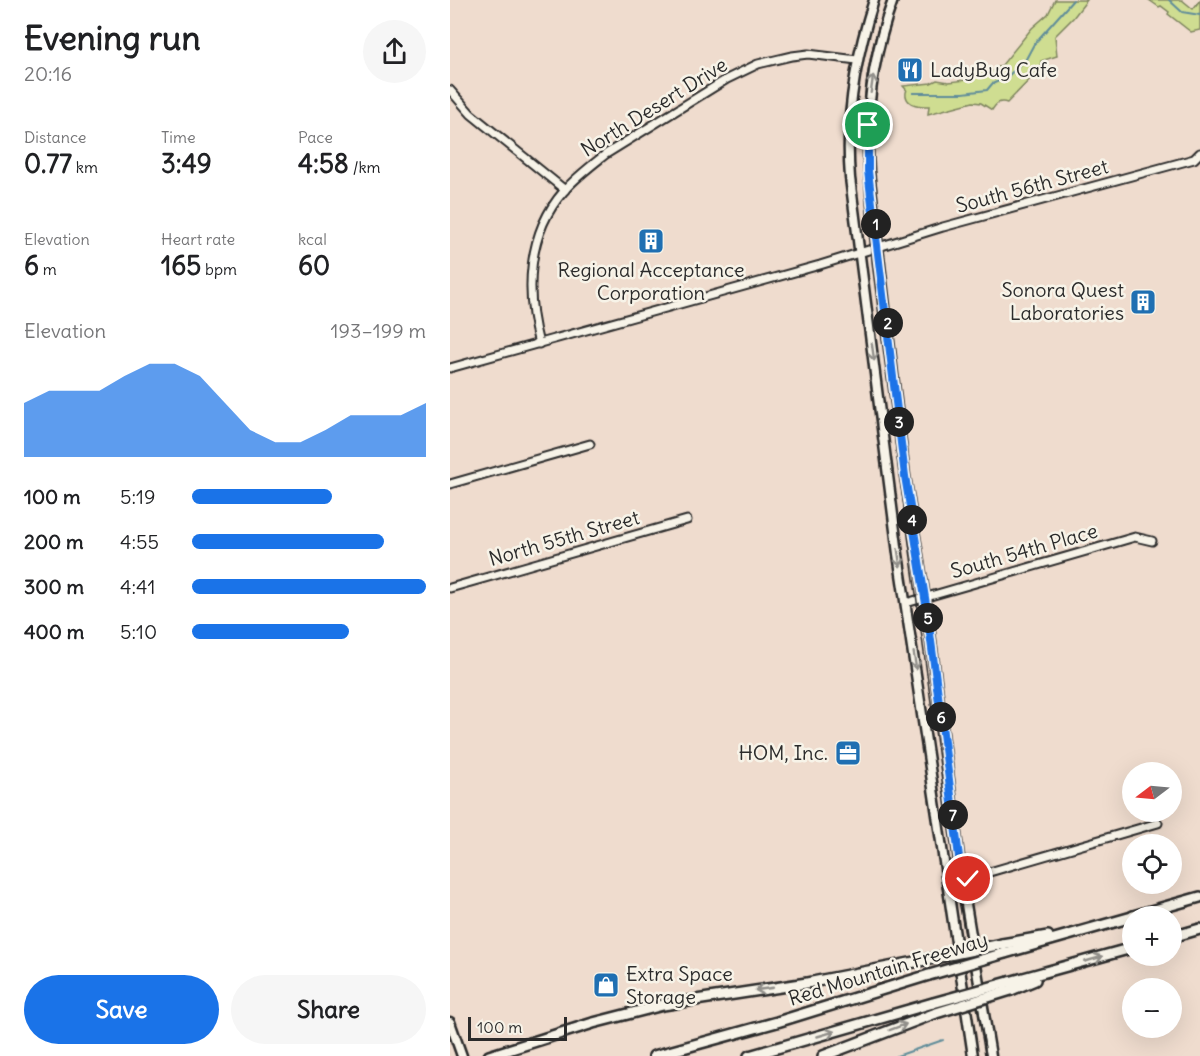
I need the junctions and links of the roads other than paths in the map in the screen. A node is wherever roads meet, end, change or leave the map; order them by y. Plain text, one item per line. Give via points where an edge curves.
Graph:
1 (874, 0) edge
2 (893, 0) edge
3 (857, 60) junction
4 (450, 90) edge
5 (1200, 153) edge
6 (565, 190) junction
7 (875, 248) junction
8 (859, 252) junction
9 (539, 344) junction
10 (450, 368) edge
11 (590, 444) dead end
12 (450, 484) edge
13 (687, 520) dead end
14 (1152, 541) dead end
15 (450, 588) edge
16 (925, 597) junction
17 (906, 603) junction
18 (1158, 823) dead end
19 (962, 880) junction
20 (1200, 897) edge
21 (1170, 906) edge
22 (1122, 920) edge
23 (1200, 928) edge
24 (1182, 934) edge
25 (1004, 949) junction
26 (1122, 951) edge
27 (1010, 986) junction
28 (450, 1022) edge
29 (462, 1056) edge
30 (489, 1056) edge
31 (654, 1056) edge
32 (750, 1056) edge
33 (824, 1056) edge
34 (973, 1056) edge
35 (991, 1056) edge

1 - 3 main road
7 -> 2 main road via 868,120 875,63
3 - 6 street, North Desert Drive via 800,55 746,69 606,154
3 - 8 main road via 849,107 848,154
4 - 6 street via 471,114
5 - 7 street, South 56th Street via 1194,159
6 - 9 street, North Desert Drive via 546,220 534,252 531,309
7 - 8 street, South 56th Street
7 - 16 main road
8 - 9 street, South 56th Street
8 -> 17 main road
9 - 10 street, South 56th Street
11 - 12 street
13 - 15 street, North 55th Street
14 - 16 street, South 54th Place via 1135,537
16 - 17 street, South 54th Place
16 - 19 main road
17 -> 34 main road
18 - 19 street
19 - 35 main road
20 - 21 highway, Red Mountain Freeway
22 - 25 highway, Red Mountain Freeway
23 - 24 highway
25 -> 30 highway, bridge via 663,1005
25 - 31 highway, Red Mountain Freeway, bridge via 777,1022
27 -> 26 highway
32 -> 27 highway, bridge via 933,1003
33 -> 27 highway, bridge
28 - 29 main road

